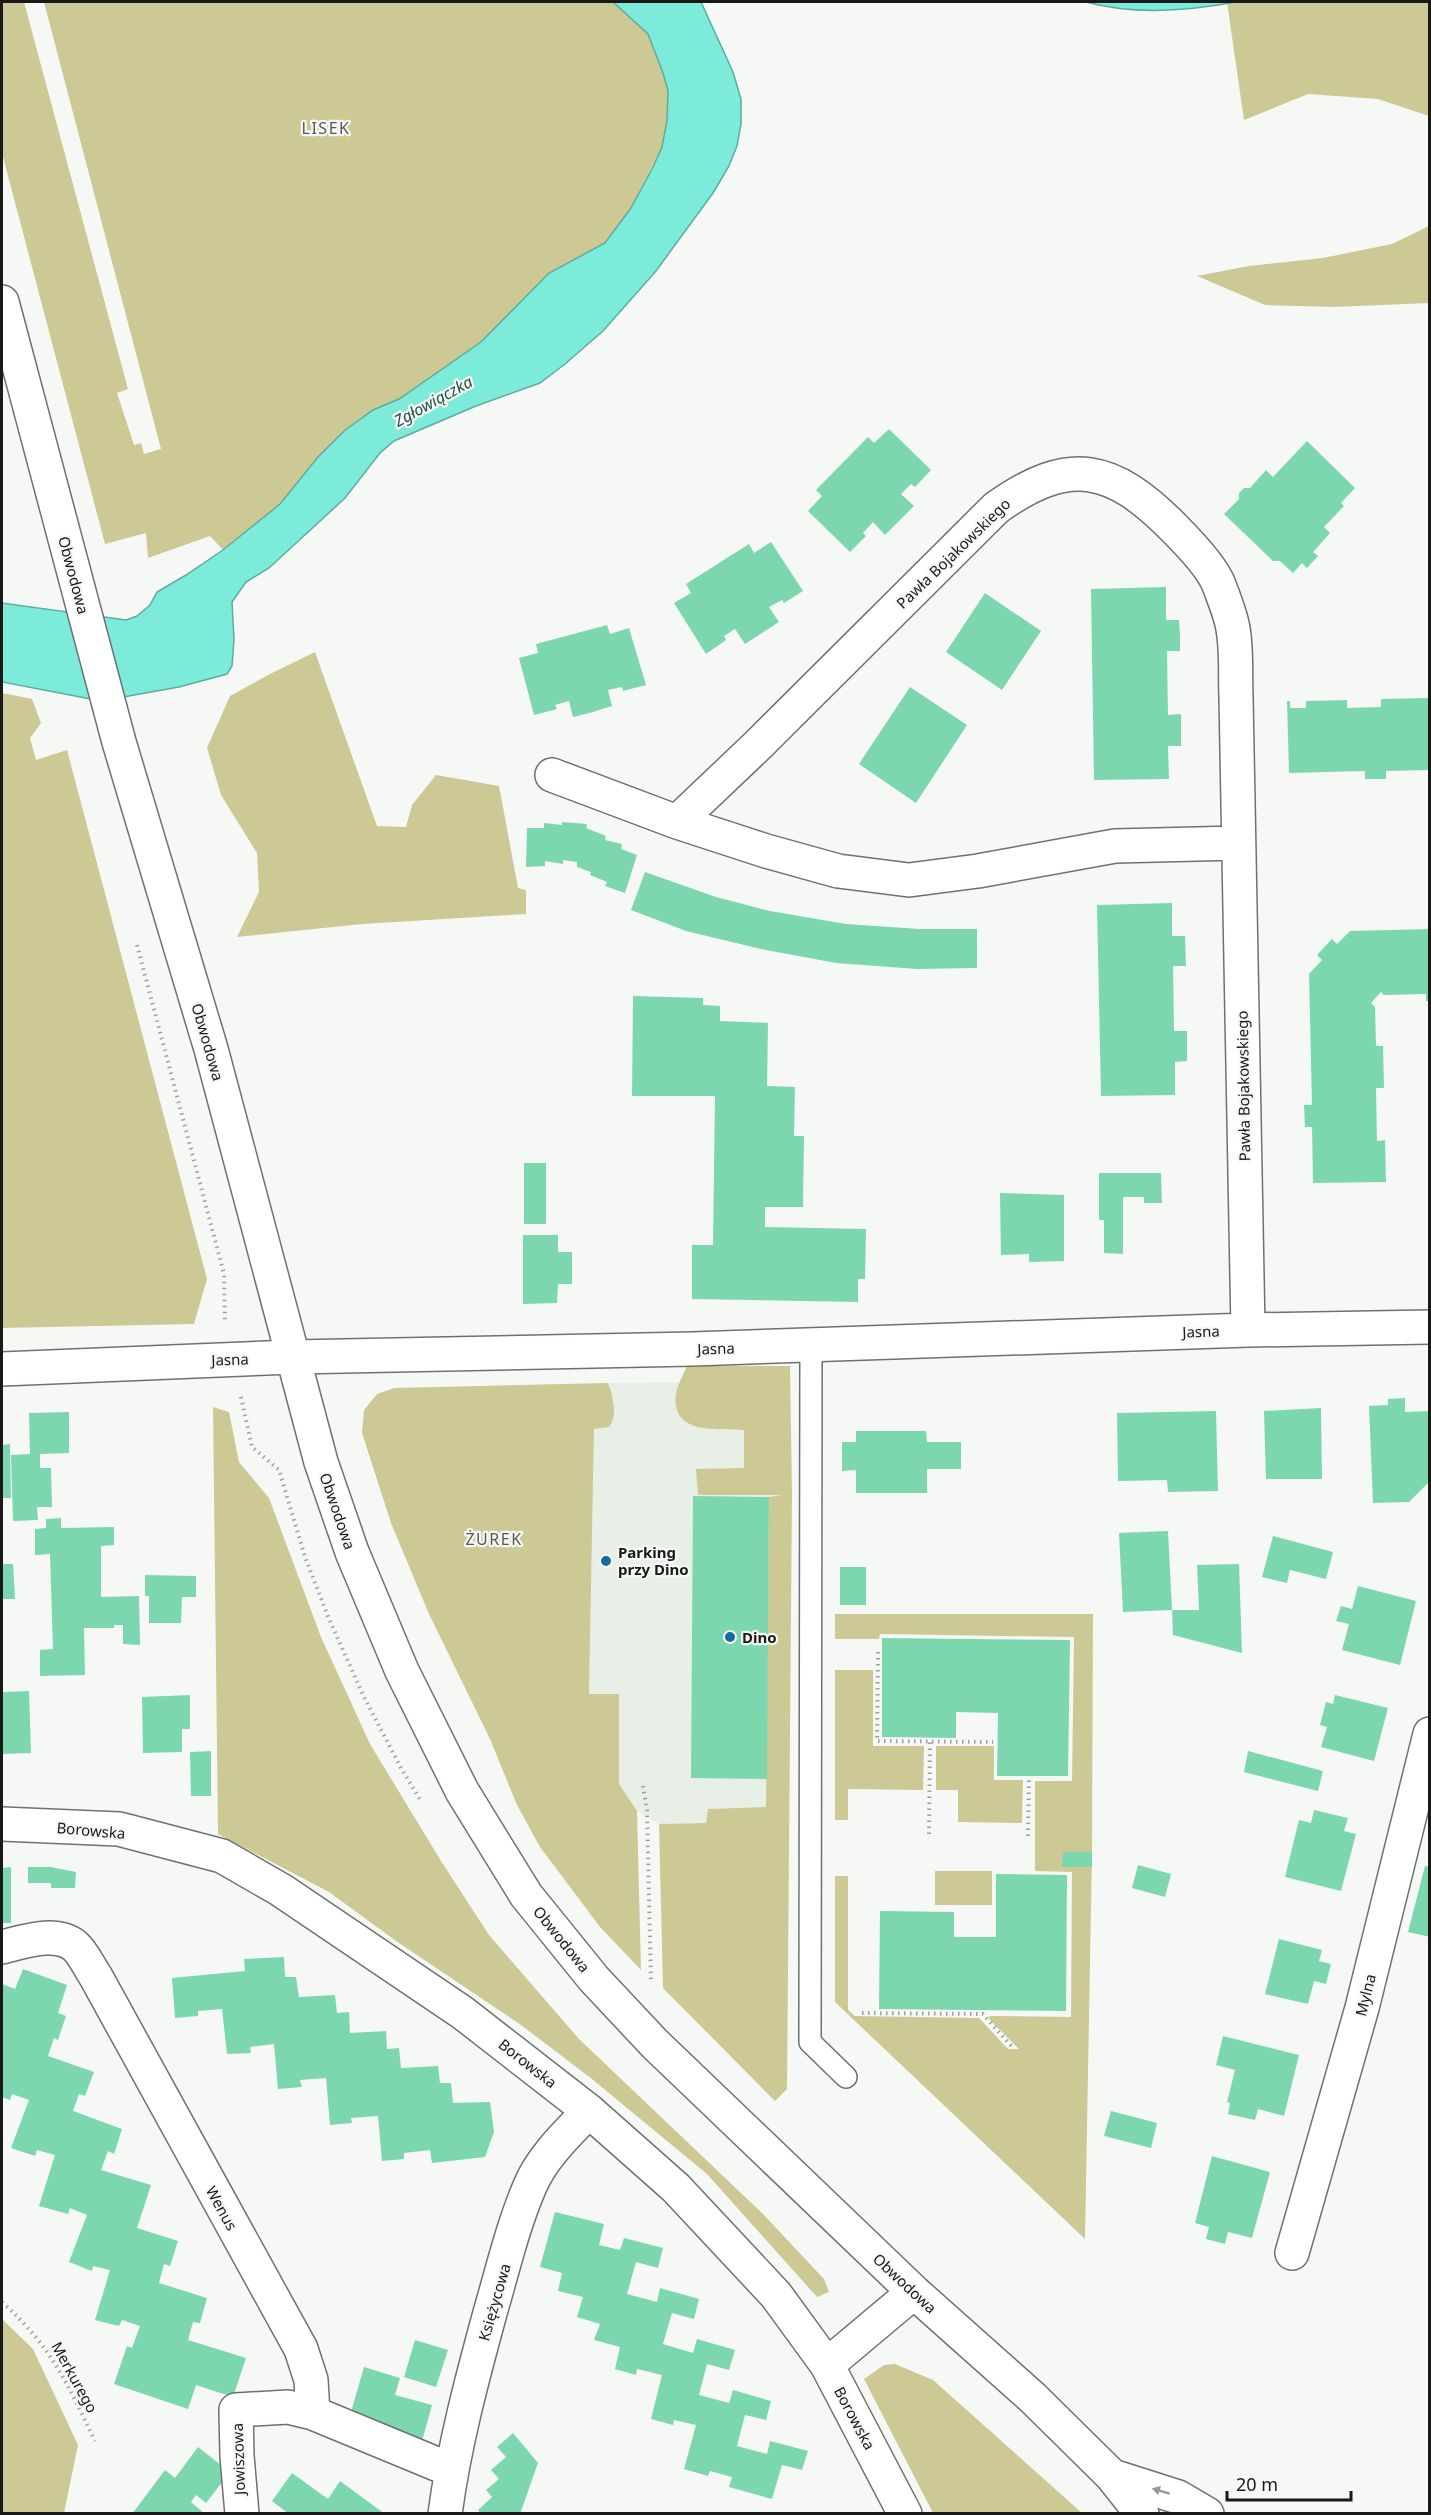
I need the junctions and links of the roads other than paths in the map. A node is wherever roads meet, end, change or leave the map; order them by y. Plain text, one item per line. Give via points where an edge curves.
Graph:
1 (2, 302) edge
2 (552, 775) dead end
3 (677, 822) junction
4 (1238, 843) junction
5 (1430, 1327) edge
6 (1248, 1330) junction
7 (811, 1345) junction
8 (293, 1357) junction
9 (2, 1369) edge
10 (1430, 1734) edge
11 (2, 1824) edge
12 (2, 1947) edge
13 (846, 2077) dead end
14 (589, 2111) junction
15 (1292, 2253) dead end
16 (914, 2292) junction
17 (826, 2365) junction
18 (313, 2413) junction
19 (451, 2470) junction
20 (1112, 2476) junction
21 (242, 2514) edge
22 (445, 2514) edge
23 (905, 2514) edge
24 (1142, 2514) edge
25 (1207, 2514) edge

1 - 8 street, Obwodowa via 119,742 211,1049
2 - 3 street
3 - 4 street via 838,871 909,880 1115,846
3 - 4 street, Pawła Bojakowskiego via 996,508 1040,481 1077,474 1110,478 1149,503 1190,544 1218,582 1233,628
4 - 6 street, Pawła Bojakowskiego
5 - 6 street, Jasna
6 - 7 street, Jasna
7 - 8 street, Jasna
7 - 13 lane via 810,2042
8 - 9 street, Jasna
8 - 16 street, Obwodowa via 321,1462 352,1552 402,1671 462,1791 526,1895 594,1979 656,2044
10 - 15 street, Mylna via 1362,2008
11 - 14 street, Borowska via 119,1829 222,1856 281,1890 463,2013
12 - 18 street, Wenus via 46,1938 63,1939 76,1946 302,2349 311,2380
14 - 17 street, Borowska via 692,2204 776,2295
14 - 19 street, Księżycowa via 551,2152 530,2185 501,2275
16 - 17 street
16 - 20 street, Obwodowa via 1033,2398
17 - 23 street, Borowska
18 - 19 street
18 - 21 street, Jowiszowa via 288,2407 236,2410
19 - 22 street, Księżycowa
20 - 24 street, Obwodowa
25 -> 20 street, Obwodowa via 1178,2497

